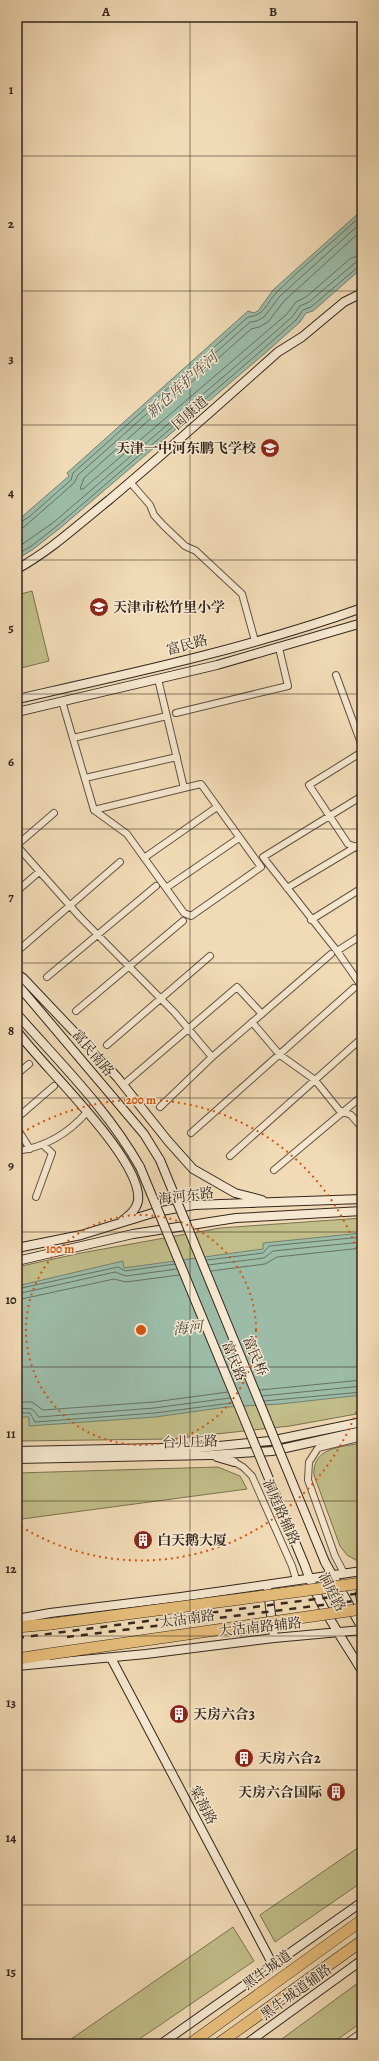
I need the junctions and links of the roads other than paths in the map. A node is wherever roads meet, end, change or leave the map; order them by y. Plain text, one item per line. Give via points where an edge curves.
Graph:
1 (362, 293) edge
2 (130, 482) junction
3 (17, 570) edge
4 (362, 608) edge
5 (362, 623) edge
6 (255, 641) junction
7 (279, 648) junction
8 (336, 675) dead end
9 (158, 679) junction
10 (17, 699) edge
11 (62, 701) junction
12 (17, 712) edge
13 (176, 713) dead end
14 (167, 716) junction
15 (73, 738) junction
16 (362, 746) edge
17 (362, 752) edge
18 (177, 757) junction
19 (85, 778) junction
20 (184, 788) junction
21 (362, 796) edge
22 (217, 807) junction
23 (94, 810) junction
24 (54, 813) dead end
25 (329, 816) junction
26 (239, 838) junction
27 (362, 843) edge
28 (17, 846) edge
29 (359, 848) edge
30 (144, 858) junction
31 (120, 862) dead end
32 (40, 872) junction
33 (156, 886) dead end
34 (166, 888) junction
35 (287, 888) junction
36 (362, 888) edge
37 (17, 891) edge
38 (70, 906) junction
39 (311, 920) junction
40 (183, 921) dead end
41 (99, 935) junction
42 (362, 935) edge
43 (21, 948) dead end
44 (337, 951) junction
45 (331, 954) dead end
46 (210, 956) dead end
47 (130, 966) junction
48 (17, 974) edge
49 (47, 977) dead end
50 (17, 984) edge
51 (362, 985) edge
52 (354, 988) dead end
53 (162, 999) junction
54 (76, 1011) dead end
55 (17, 1014) edge
56 (262, 1014) junction
57 (252, 1022) junction
58 (188, 1028) junction
59 (17, 1031) edge
60 (362, 1038) edge
61 (107, 1045) dead end
62 (280, 1055) junction
63 (212, 1057) junction
64 (29, 1064) dead end
65 (17, 1074) edge
66 (315, 1080) junction
67 (123, 1085) junction
68 (54, 1086) dead end
69 (362, 1096) edge
70 (160, 1107) dead end
71 (344, 1111) junction
72 (87, 1112) junction
73 (17, 1118) edge
74 (17, 1128) edge
75 (362, 1128) edge
76 (191, 1133) dead end
77 (43, 1145) junction
78 (30, 1149) junction
79 (17, 1151) edge
80 (230, 1156) dead end
81 (160, 1160) joint
82 (274, 1170) dead end
83 (36, 1197) dead end
84 (362, 1200) edge
85 (272, 1203) junction
86 (362, 1211) edge
87 (114, 1225) junction
88 (17, 1248) edge
89 (17, 1261) edge
90 (362, 1422) edge
91 (362, 1431) edge
92 (362, 1437) edge
93 (17, 1451) edge
94 (210, 1455) junction
95 (17, 1459) edge
96 (234, 1462) joint
97 (325, 1562) joint
98 (305, 1566) joint
99 (362, 1571) edge
100 (344, 1573) junction
101 (332, 1575) junction
102 (309, 1577) junction
103 (296, 1579) junction
104 (362, 1583) edge
105 (267, 1584) junction
106 (362, 1587) edge
107 (362, 1606) edge
108 (362, 1609) edge
109 (17, 1619) edge
110 (17, 1627) edge
111 (362, 1629) edge
112 (338, 1632) junction
113 (274, 1638) junction
114 (111, 1658) junction
115 (17, 1659) edge
116 (17, 1666) edge
117 (362, 1671) edge
118 (362, 1902) edge
119 (357, 1923) edge
120 (362, 1941) edge
121 (362, 1960) edge
122 (273, 1965) junction
123 (362, 2032) edge
124 (160, 2044) edge
125 (190, 2044) edge
126 (218, 2044) edge
127 (246, 2044) edge
128 (346, 2044) edge

1 - 2 main road, 国康道 via 344,302 302,337 278,352
2 - 3 main road, 国康道 via 61,539
2 - 6 street via 163,525 185,546 196,551 242,594
4 - 6 main road, 富民路 via 315,625
5 - 7 main road, 富民路
6 - 10 main road, 富民路
7 - 9 main road, 富民路
7 - 13 street via 288,686
8 - 16 street
9 - 11 main road, 富民路
9 - 14 street
11 - 12 main road, 富民路
11 - 15 street
14 - 15 street
14 - 18 street
15 - 19 street
17 - 25 street via 309,786
18 - 19 street
18 - 20 street
19 - 23 street
20 - 22 street via 201,784
20 - 23 street
21 - 25 street
22 - 26 street
22 - 30 street
23 - 30 street via 127,834
24 - 28 street
25 - 29 street via 348,844
25 - 35 street via 263,857
26 - 34 street
26 - 34 street via 260,867 191,916 184,913
27 - 29 street
28 - 32 street
29 - 35 street
30 - 34 street
31 - 38 street
32 - 37 street
32 - 38 street
33 - 41 street
35 - 39 street
36 - 39 street
38 - 41 street
38 - 43 street
39 - 44 street
40 - 47 street
41 - 47 street
41 - 49 street
42 - 44 street
44 - 51 street
45 - 56 street
46 - 53 street
47 - 53 street
47 - 54 street
48 - 67 main road
50 - 81 main road, 富民南路 via 144,1134
52 - 62 street
53 - 58 street
53 - 61 street
55 - 98 main road, 富民路, bridge via 101,1110 122,1137 140,1167
56 - 57 street
56 - 58 street via 237,987
57 - 62 street
57 - 63 street
58 - 63 street
58 - 67 street
59 - 72 main road
60 - 66 street
62 - 66 street
62 - 76 street
63 - 70 street
64 - 65 street
66 - 71 street via 339,1110
66 - 80 street
67 - 85 main road via 193,1168 234,1194
68 - 73 street
69 - 71 street
71 - 75 street
71 - 82 street
72 - 77 street via 64,1134
72 - 87 main road via 116,1147 136,1188 136,1209
74 - 78 street
77 - 78 street
77 - 83 street via 52,1153
78 - 79 street
81 - 97 main road, 富民桥, bridge
84 - 85 main road, 海河东路
85 - 87 main road, 海河东路 via 194,1205 156,1212
86 - 89 main road, 海河东路 via 236,1218 133,1234
87 - 88 main road, 海河东路 via 81,1235
90 - 93 main road, 台儿庄路 via 270,1441 209,1447
91 - 94 main road, 台儿庄路 via 272,1451
92 - 100 street via 318,1448 309,1462 308,1480 335,1556
94 - 95 main road, 台儿庄路
94 - 96 main road
96 - 103 street, 洞庭路辅路 via 252,1476
97 - 101 main road, 洞庭路
98 - 102 main road, 洞庭路
99 - 100 main road
100 - 101 main road
101 - 102 main road
101 - 111 main road, 洞庭路
102 - 103 main road
102 - 112 main road, 洞庭路
103 - 105 main road
104 - 110 highway, 大沽南路, bridge
105 - 109 main road
105 - 113 main road
106 - 107 main road
108 - 115 highway, 大沽南路, bridge
111 - 112 main road, 大沽南路辅路
112 - 113 main road, 大沽南路辅路
112 - 117 main road, 洞庭路
113 - 114 main road, 大沽南路辅路
114 - 116 main road, 大沽南路辅路
114 - 122 main road, 棠海路
118 - 122 main road
119 - 125 highway, 黑牛城道
120 - 126 highway
121 - 127 main road, 黑牛城道辅路
122 - 124 main road
123 - 128 street

